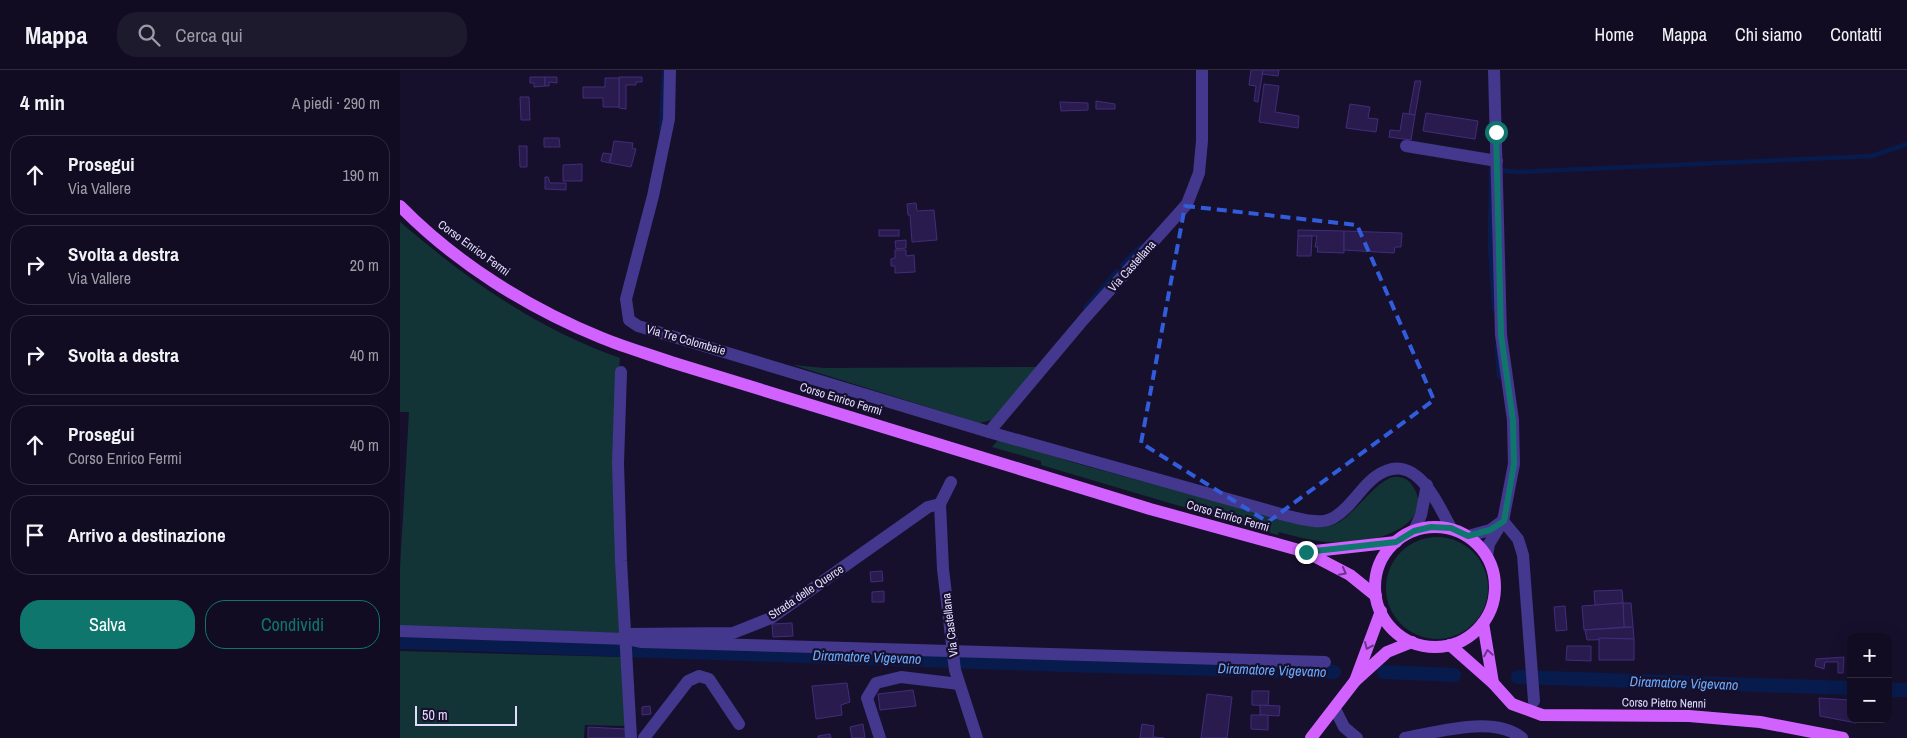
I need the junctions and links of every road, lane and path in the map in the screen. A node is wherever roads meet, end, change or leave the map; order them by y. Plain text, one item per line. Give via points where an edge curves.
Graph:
1 (670, 70) edge
2 (1202, 70) edge
3 (1494, 70) edge
4 (1406, 146) dead end
5 (1497, 161) junction
6 (400, 206) edge
7 (621, 372) dead end
8 (989, 432) junction
9 (951, 482) dead end
10 (1427, 485) junction
11 (940, 504) junction
12 (1504, 521) junction
13 (1451, 528) junction
14 (1414, 531) junction
15 (1468, 536) junction
16 (1396, 542) junction
17 (1306, 552) junction
18 (1487, 556) junction
19 (1376, 596) junction
20 (1381, 611) junction
21 (1483, 623) junction
22 (400, 631) edge
23 (627, 639) junction
24 (1412, 642) junction
25 (1450, 645) junction
26 (953, 650) junction
27 (1325, 662) dead end
28 (1355, 681) junction
29 (1493, 683) junction
30 (960, 684) junction
31 (1534, 695) dead end
32 (1335, 709) junction
33 (739, 724) dead end
34 (631, 738) edge
35 (644, 738) edge
36 (880, 738) edge
37 (977, 738) edge
38 (1311, 738) edge
39 (1357, 738) edge
40 (1405, 738) edge
41 (1522, 738) edge
42 (1843, 738) edge

1 - 8 street, Via Tre Colombaie via 669,119 626,299 629,320
2 - 8 street, Via Castellana via 1202,149 1199,173 1188,204 1084,319
3 - 5 street
4 - 5 street
5 - 12 street via 1501,335 1513,420 1514,464
6 - 17 main road, Corso Enrico Fermi via 479,272 531,304 603,338 671,362 1150,509
7 - 23 street via 618,463 623,616
8 - 10 street via 1317,522 1333,518 1375,477 1393,469 1407,470
9 - 11 street, Via Castellana
10 - 13 street
10 - 14 street
11 - 23 street, Strada delle Querce via 928,507 771,618 732,633
11 - 26 street, Via Castellana via 943,569
12 - 15 street via 1490,530
12 - 18 street via 1490,544
12 - 31 street via 1518,539 1523,555
13 - 14 main road via 1431,527
13 - 15 main road
14 - 16 main road
15 - 18 main road
16 - 17 main road, Corso Enrico Fermi
16 - 19 main road via 1379,566
17 -> 19 main road, Corso Enrico Fermi via 1350,575
18 - 21 main road via 1494,572 1495,590 1492,608
19 - 20 main road
20 - 24 main road via 1393,630
20 -> 28 main road
21 - 25 main road via 1468,637
29 -> 21 main road
22 - 23 street
23 - 26 street
23 - 34 street
24 - 25 main road via 1431,647
24 - 28 main road via 1387,652
25 - 29 main road, Corso Pietro Nenni
26 - 27 street
26 - 30 street, Via Castellana
28 - 32 main road
29 - 42 main road, Corso Pietro Nenni via 1512,704 1542,715 1689,716 1760,722
30 - 36 street via 901,677 876,683 867,698
30 - 37 street, Via Castellana
32 - 38 main road
32 - 39 street via 1344,727
33 - 35 street via 709,679 699,676 688,681
40 - 41 street via 1484,726

